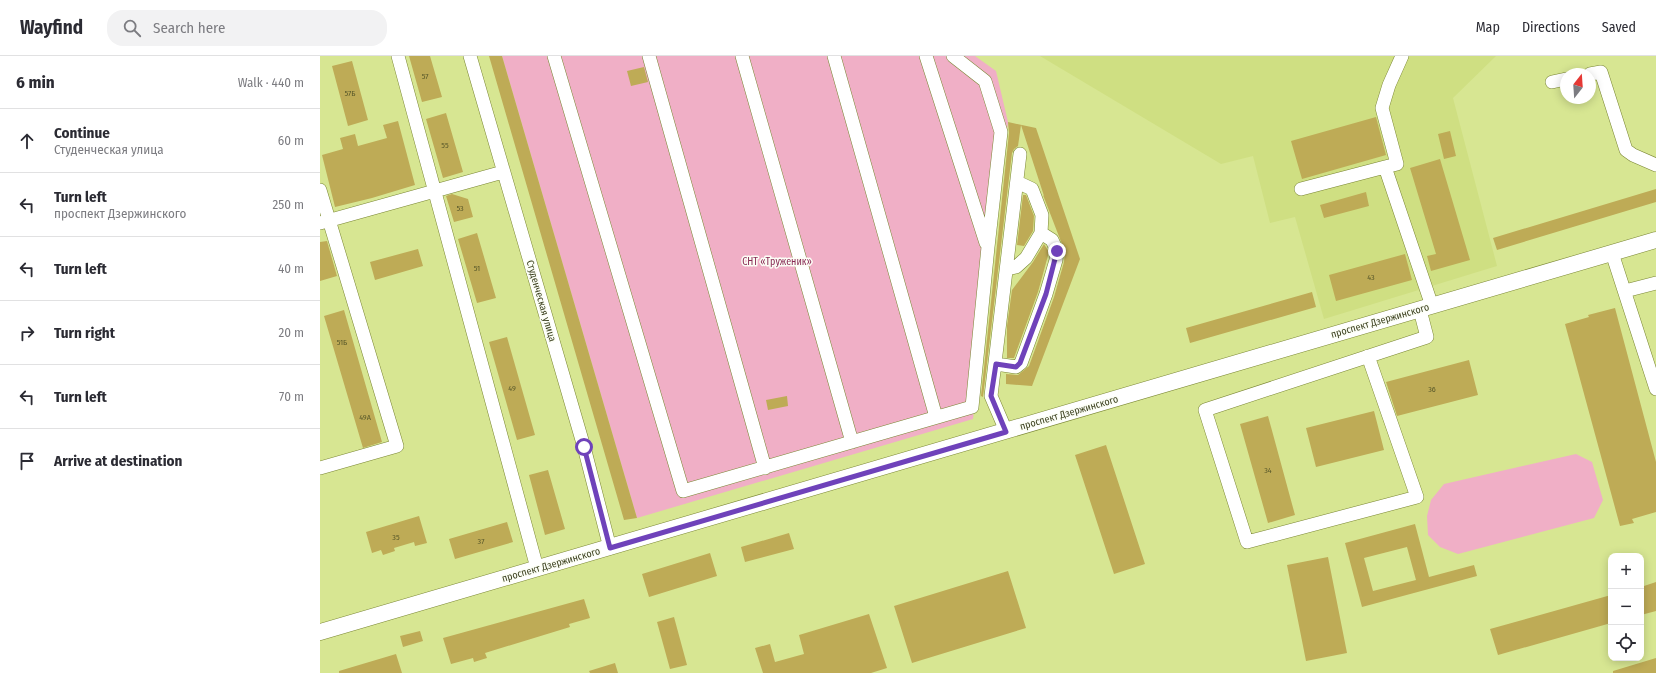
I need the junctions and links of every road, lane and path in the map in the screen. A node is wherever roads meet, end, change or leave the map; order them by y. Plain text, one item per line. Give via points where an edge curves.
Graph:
1 (398, 56) edge
2 (470, 56) edge
3 (554, 56) edge
4 (650, 56) edge
5 (742, 56) edge
6 (834, 56) edge
7 (926, 56) edge
8 (952, 56) edge
9 (1402, 56) edge
10 (1596, 73) edge
11 (1560, 80) edge
12 (1552, 82) dead end
13 (1020, 154) dead end
14 (1656, 165) edge
15 (1385, 167) junction
16 (503, 172) junction
17 (1017, 182) junction
18 (1301, 189) dead end
19 (320, 190) edge
20 (435, 191) junction
21 (325, 221) edge
22 (1041, 233) junction
23 (1656, 240) edge
24 (988, 247) junction
25 (1612, 253) junction
26 (1007, 269) junction
27 (1656, 283) edge
28 (1625, 291) junction
29 (1426, 308) junction
30 (1368, 356) junction
31 (996, 364) junction
32 (1656, 389) edge
33 (936, 417) junction
34 (1006, 432) junction
35 (852, 442) junction
36 (320, 468) edge
37 (765, 468) junction
38 (610, 548) junction
39 (536, 568) junction
40 (320, 632) edge

1 - 20 street
2 - 16 street, Студенческая улица
3 - 37 street via 682,490
4 - 37 street
5 - 35 street
6 - 33 street
7 - 24 street
8 - 24 street via 985,82 1001,132
9 - 15 street via 1382,108 1397,164
10 - 14 street via 1601,72 1626,150
11 - 12 street
13 - 17 street
15 - 18 street
15 - 29 street
16 - 20 street
16 - 38 street, Студенческая улица via 584,447
17 - 22 street via 1032,189 1042,215
17 - 26 street
19 - 21 street
20 - 21 street
20 - 39 street
21 - 36 street via 396,446
22 - 26 street via 1026,258 1016,267
22 - 31 street via 1052,240 1057,251 1046,294 1020,363 1016,367
23 - 25 main road, проспект Дзержинского
24 - 33 street via 972,407
25 - 28 street
25 - 29 main road, проспект Дзержинского
26 - 31 street
27 - 28 street
28 - 32 street
29 - 30 street via 1427,337
29 - 34 main road, проспект Дзержинского
30 - 30 street via 1205,410 1246,542 1417,497
31 - 34 street via 991,396
33 - 35 street
34 - 38 main road, проспект Дзержинского
35 - 37 street
38 - 39 main road, проспект Дзержинского
39 - 40 main road, проспект Дзержинского

